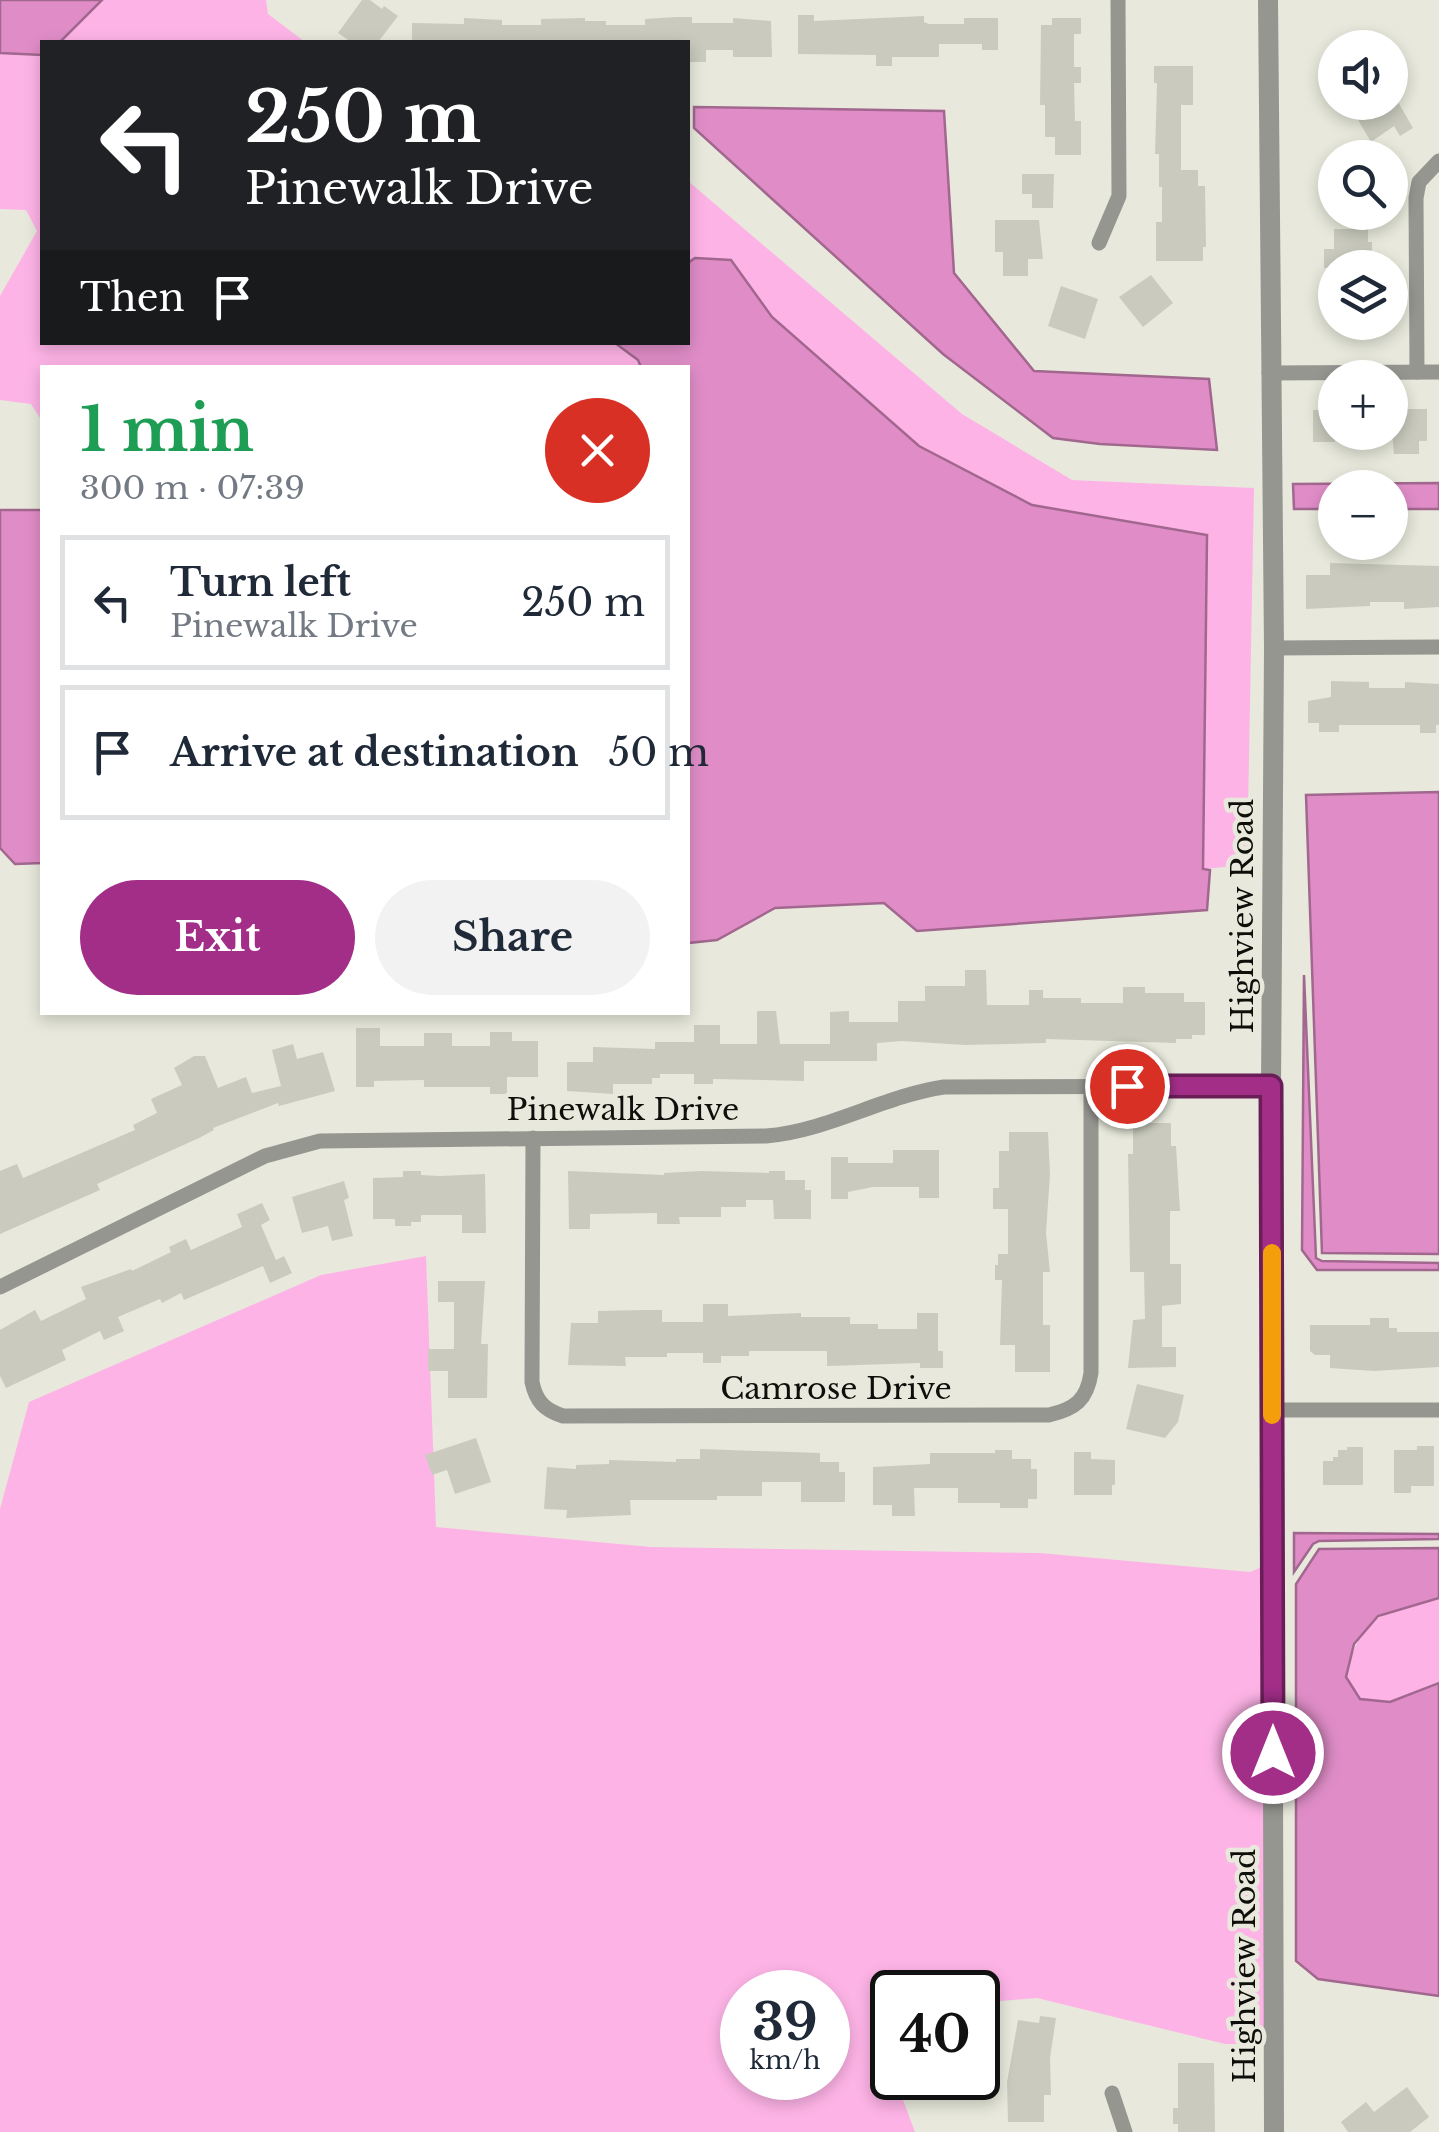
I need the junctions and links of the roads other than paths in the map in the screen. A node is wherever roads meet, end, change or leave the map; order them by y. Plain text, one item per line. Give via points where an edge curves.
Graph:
1 (1118, 0) edge
2 (1268, 0) edge
3 (1435, 164) edge
4 (1100, 243) dead end
5 (1417, 372) junction
6 (1439, 372) edge
7 (1269, 373) junction
8 (1439, 647) edge
9 (1274, 648) junction
10 (1092, 1086) junction
11 (1271, 1086) junction
12 (532, 1138) junction
13 (0, 1287) edge
14 (1272, 1410) junction
15 (1439, 1410) edge
16 (1112, 2093) dead end
17 (1125, 2132) edge
18 (1274, 2132) edge

1 - 4 street via 1118,196
2 - 7 street, Highview Road
3 - 5 street via 1418,182 1416,198
5 - 6 street
5 - 7 street
7 - 9 street, Highview Road
8 - 9 street
9 - 11 street, Highview Road
10 - 11 street, Pinewalk Drive
10 - 12 street, Pinewalk Drive via 911,1092 795,1134
10 - 12 street, Camrose Drive via 1091,1373 1081,1402 1049,1416 552,1412 532,1382
11 - 14 street, Highview Road
12 - 13 street, Pinewalk Drive via 349,1138 291,1148
14 - 15 street
14 - 18 street, Highview Road
16 - 17 street

